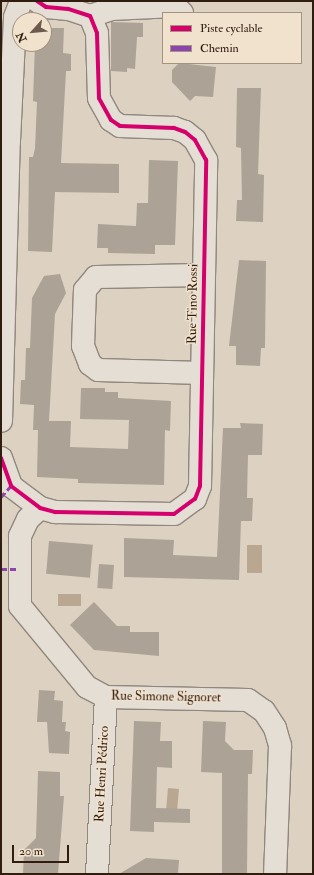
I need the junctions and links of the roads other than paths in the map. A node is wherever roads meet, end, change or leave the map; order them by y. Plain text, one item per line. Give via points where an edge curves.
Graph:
1 (20, 1) edge
2 (37, 1) edge
3 (181, 12) edge
4 (90, 16) junction
5 (203, 275) junction
6 (202, 373) junction
7 (1, 421) edge
8 (1, 458) edge
9 (40, 508) junction
10 (106, 697) junction
11 (97, 874) edge
12 (275, 874) edge

1 - 7 street via 15,17 9,141
2 - 4 street via 46,7 68,9
3 - 4 street via 175,6 111,9
4 - 5 street, Rue Tino Rossi via 97,33 99,98 111,120 120,126 174,128 195,140 204,154
5 - 6 street, Rue Tino Rossi
5 - 6 street, Rue Tino Rossi via 96,277 85,290 83,346 90,364 98,370
6 - 9 street, Rue Tino Rossi via 200,486 195,499 186,508 174,514 156,516
8 - 9 street via 12,486
9 - 10 street, Rue Simone Signoret via 28,519 20,536 20,606 86,687
10 - 11 street, Rue Henri Pédrico
10 - 12 street, Rue Simone Signoret via 234,698 248,700 264,711 275,728 280,746

